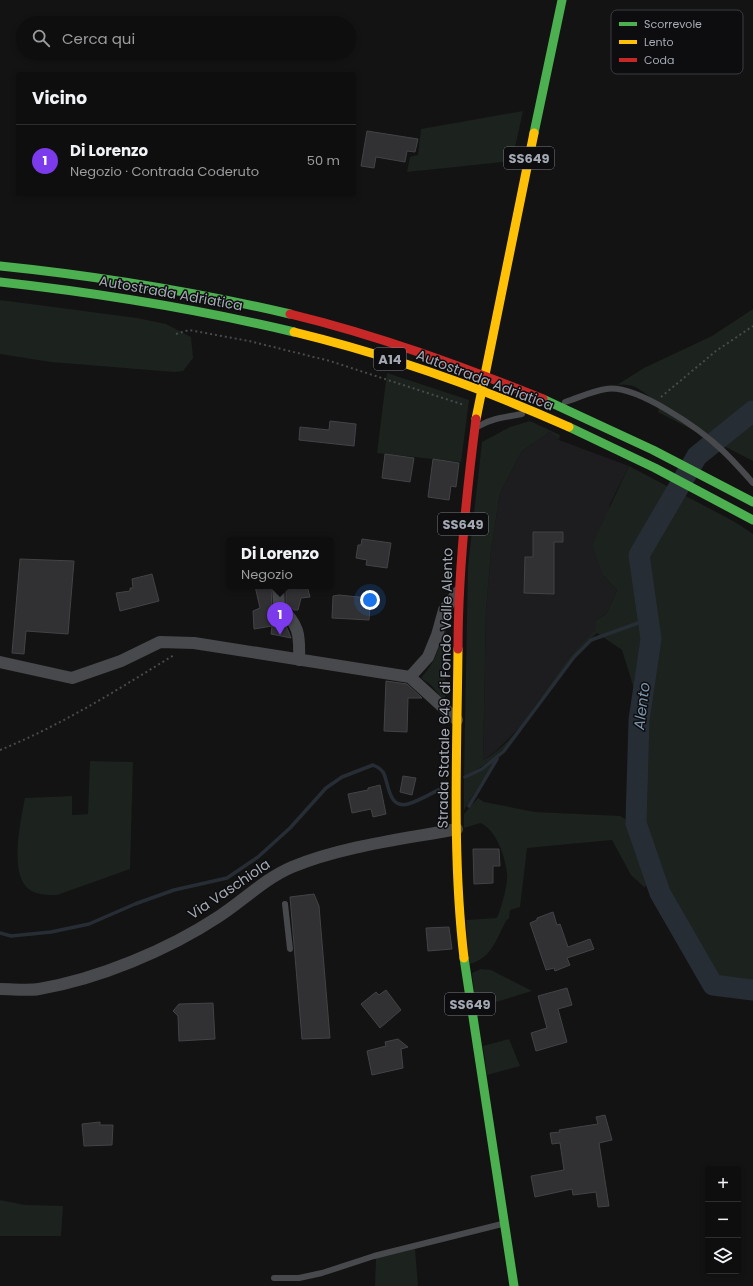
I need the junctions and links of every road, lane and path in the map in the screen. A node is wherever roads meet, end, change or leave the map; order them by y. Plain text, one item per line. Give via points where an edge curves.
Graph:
1 (562, 0) edge
2 (0, 266) edge
3 (0, 282) edge
4 (753, 326) edge
5 (176, 334) dead end
6 (656, 401) dead end
7 (478, 404) junction
8 (475, 428) junction
9 (753, 483) edge
10 (753, 502) edge
11 (753, 520) edge
12 (278, 589) edge
13 (458, 591) junction
14 (194, 643) junction
15 (299, 660) junction
16 (0, 662) edge
17 (410, 677) junction
18 (457, 720) junction
19 (0, 750) edge
20 (457, 829) junction
21 (285, 904) dead end
22 (290, 949) dead end
23 (0, 989) edge
24 (505, 1224) junction
25 (274, 1278) dead end
26 (514, 1286) edge

1 - 7 main road, Strada Statale 649 di Fondo Valle Alento / SS649
2 - 10 main road, Autostrada Adriatica / A14, bridge via 51,271 198,294 330,324 395,344 489,376 587,418 668,456
3 - 11 main road, Autostrada Adriatica / A14, bridge via 49,287 199,311 298,332 389,359 530,410 659,469
4 - 6 path via 716,351
5 - 7 path via 189,330 249,341 330,361 468,407
7 - 8 main road, Strada Statale 649 di Fondo Valle Alento / SS649
8 - 9 lane via 490,419 540,411 606,389 622,390 636,393 680,418 721,449
8 - 13 main road, Strada Statale 649 di Fondo Valle Alento / SS649 via 465,500
12 - 15 street via 279,608 294,621 298,633
13 - 17 street via 444,610 428,656
13 - 18 main road, Strada Statale 649 di Fondo Valle Alento / SS649
14 - 15 street
14 - 16 street via 160,642 121,661 72,678
14 - 19 path via 81,712
15 - 17 street
17 - 18 street
18 - 20 main road, Strada Statale 649 di Fondo Valle Alento / SS649
20 - 23 street, Via Vaschiola via 414,835 314,858 270,878 218,917 186,935 96,976 38,989
20 - 24 main road, Strada Statale 649 di Fondo Valle Alento / SS649 via 465,970
21 - 22 lane
24 - 25 lane via 374,1256 322,1273 299,1278
24 - 26 main road, Strada Statale 649 di Fondo Valle Alento / SS649

